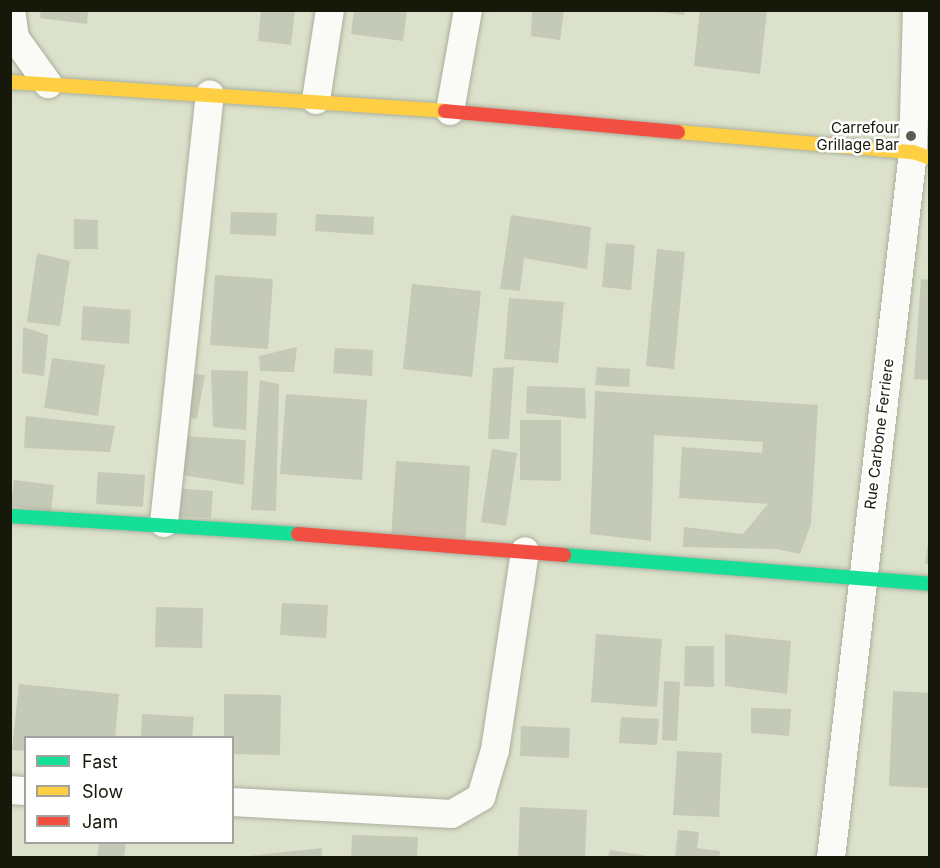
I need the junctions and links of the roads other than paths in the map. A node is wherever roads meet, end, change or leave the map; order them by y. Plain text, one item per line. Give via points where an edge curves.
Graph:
1 (11, 10) edge
2 (330, 10) edge
3 (468, 10) edge
4 (917, 10) edge
5 (10, 82) edge
6 (48, 84) junction
7 (210, 94) junction
8 (316, 100) junction
9 (450, 111) junction
10 (921, 155) edge
11 (10, 516) edge
12 (164, 523) junction
13 (525, 551) junction
14 (861, 577) junction
15 (930, 584) edge
16 (234, 802) edge
17 (831, 858) edge

1 - 6 street via 15,38
2 - 8 street
3 - 9 street
4 - 10 street, Rue Carbone Ferriere
5 - 6 street
6 - 7 street
7 - 8 street
7 - 12 street
8 - 9 street
9 - 10 street
10 - 14 street, Rue Carbone Ferriere
11 - 12 street
12 - 13 street
13 - 14 street
13 - 16 street via 495,750 481,797 452,814
14 - 15 street
14 - 17 street, Rue Carbone Ferriere

